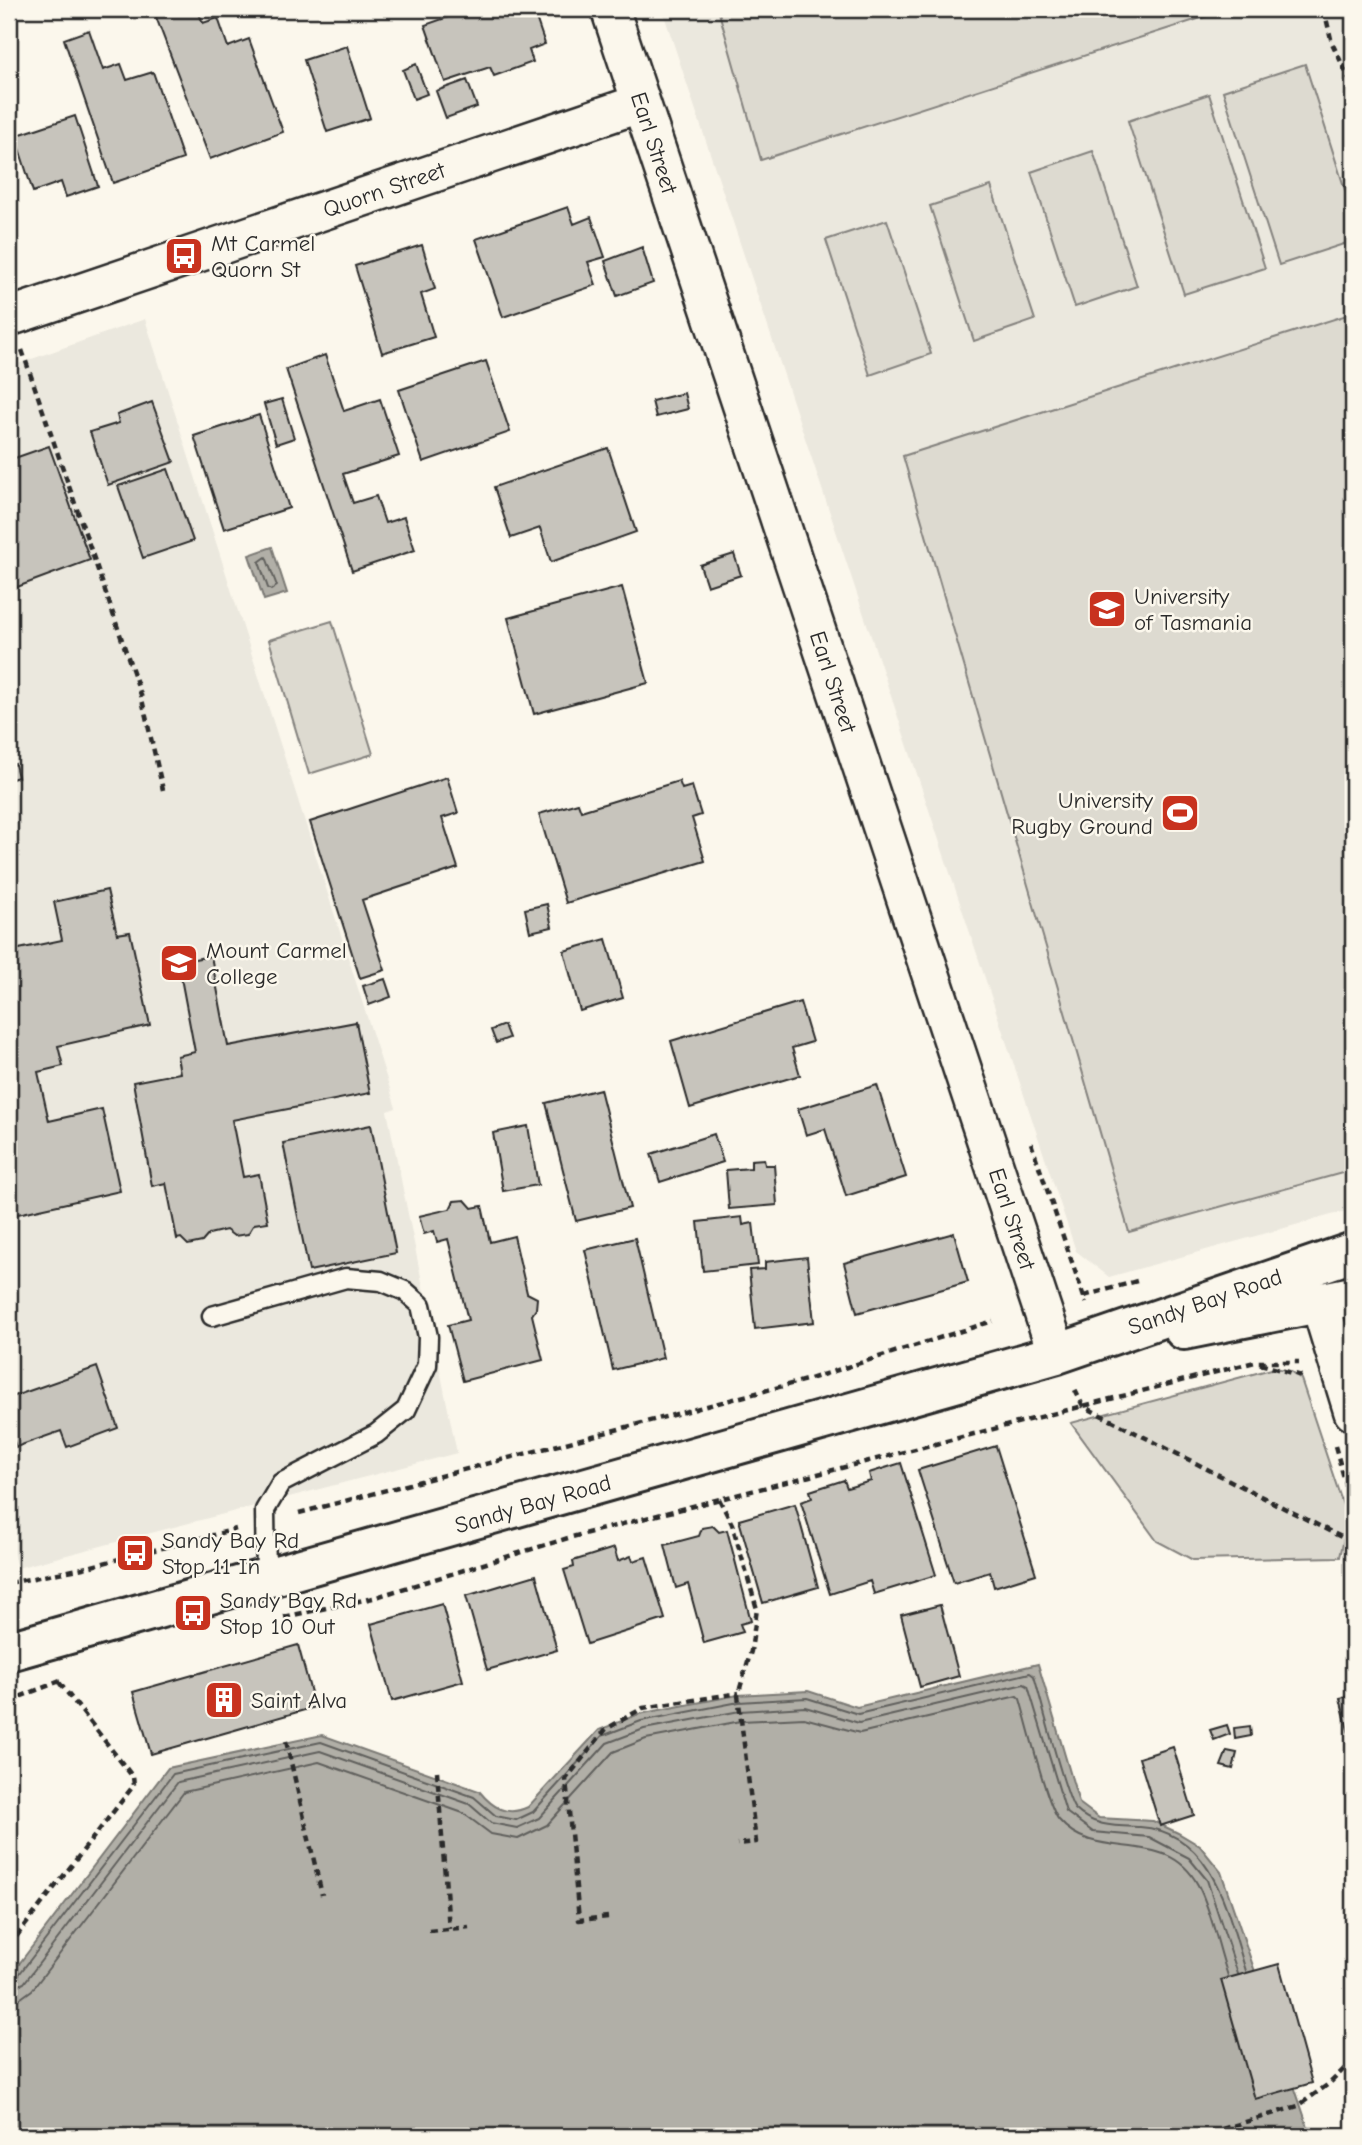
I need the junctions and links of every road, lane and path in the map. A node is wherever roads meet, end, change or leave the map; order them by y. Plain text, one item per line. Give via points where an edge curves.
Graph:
1 (610, 9) edge
2 (1324, 9) edge
3 (1353, 87) edge
4 (640, 103) junction
5 (9, 315) edge
6 (163, 790) dead end
7 (1353, 1252) edge
8 (1308, 1266) junction
9 (1336, 1300) edge
10 (212, 1316) dead end
11 (993, 1321) dead end
12 (1335, 1353) junction
13 (1057, 1354) junction
14 (1083, 1406) junction
15 (1353, 1412) edge
16 (719, 1499) junction
17 (265, 1522) junction
18 (1353, 1543) edge
19 (266, 1578) junction
20 (9, 1583) edge
21 (278, 1619) dead end
22 (19, 1648) edge
23 (70, 1677) dead end
24 (58, 1681) junction
25 (739, 1693) junction
26 (9, 1701) edge
27 (286, 1741) dead end
28 (437, 1771) dead end
29 (737, 1844) dead end
30 (322, 1895) dead end
31 (608, 1917) dead end
32 (469, 1927) dead end
33 (449, 1929) junction
34 (429, 1931) dead end
35 (9, 1946) edge
36 (1353, 2060) edge
37 (1199, 2136) edge

1 - 4 street, Earl Street
2 - 3 path via 1332,43
4 - 5 street, Quorn Street
4 - 13 street, Earl Street
5 - 6 path via 142,695
7 - 8 main road, Sandy Bay Road
8 - 9 main road
8 - 13 main road, Sandy Bay Road
9 - 12 street
9 - 13 main road, Sandy Bay Road
10 - 17 lane via 346,1279 381,1281 405,1291 421,1305 428,1337 427,1365 407,1410 376,1434 281,1483 265,1510
11 - 17 path via 806,1380
12 - 14 path via 1301,1362 1255,1362
12 - 15 street
13 - 19 main road, Sandy Bay Road
14 - 16 path
14 - 18 path
16 - 21 path via 568,1538 373,1598
16 - 25 path via 732,1524 757,1609
17 - 19 lane
17 - 20 path
19 - 22 main road, Sandy Bay Road
22 - 24 path
23 - 24 path
24 - 26 path
24 - 35 path via 133,1777 134,1785
25 - 29 path via 756,1842
25 - 31 path via 643,1708 606,1729 566,1779 579,1920
27 - 30 path
28 - 33 path
32 - 33 path
33 - 34 path
36 - 37 path via 1298,2106

